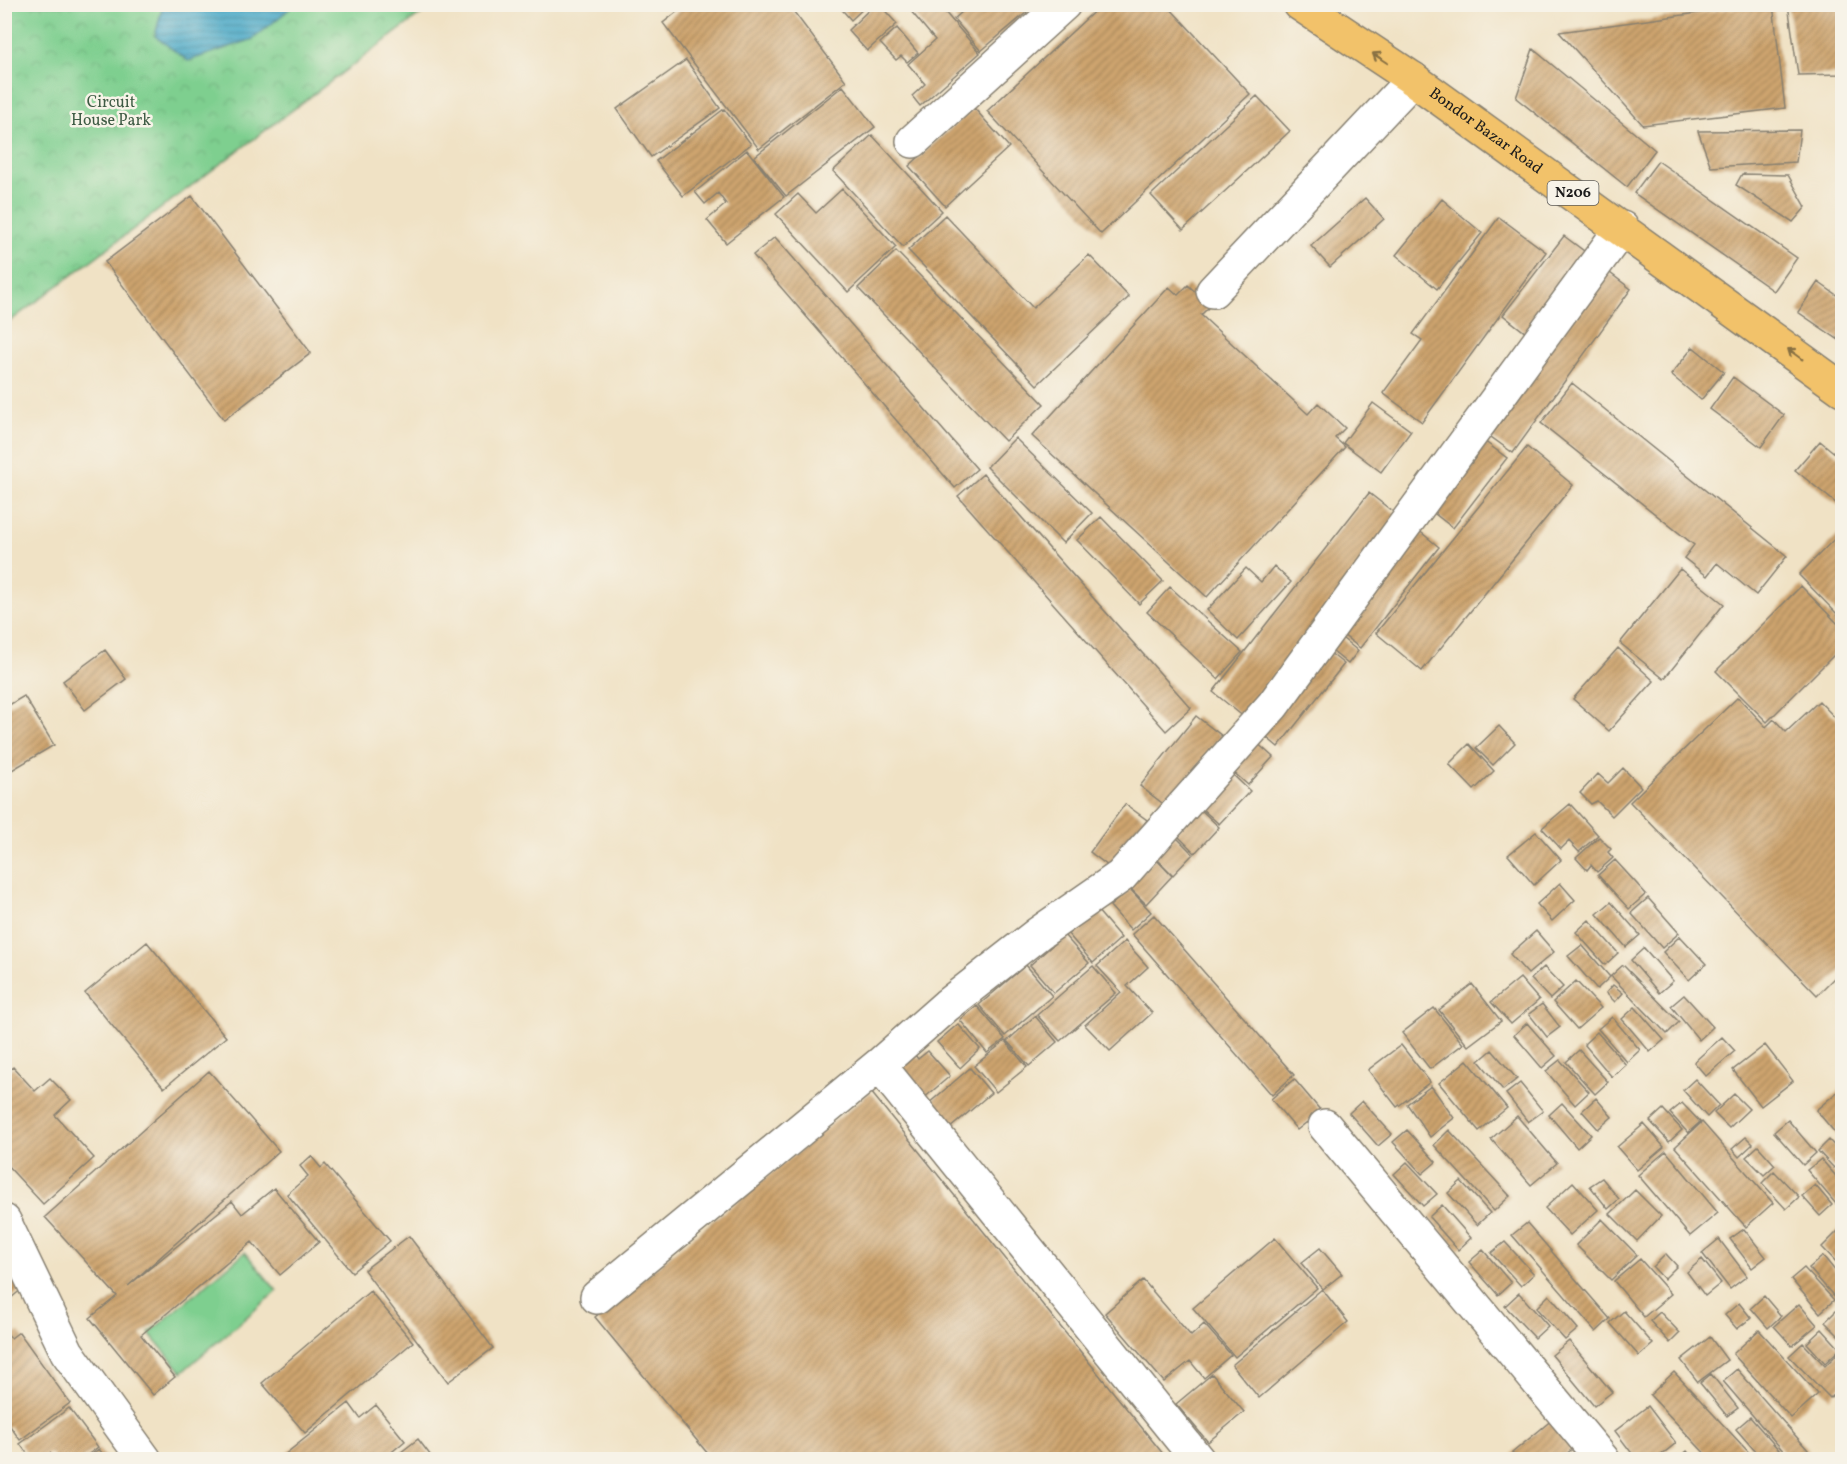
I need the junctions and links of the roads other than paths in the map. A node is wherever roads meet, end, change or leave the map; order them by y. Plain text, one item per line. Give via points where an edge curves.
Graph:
1 (1064, 4) edge
2 (1300, 4) edge
3 (1413, 79) junction
4 (913, 141) dead end
5 (1622, 228) junction
6 (1213, 291) dead end
7 (1842, 389) edge
8 (879, 1065) junction
9 (1325, 1126) dead end
10 (4, 1221) edge
11 (597, 1297) dead end
12 (145, 1460) edge
13 (1198, 1460) edge
14 (1603, 1460) edge

1 - 4 street
3 -> 2 highway, Bondor Bazar Road / N206
3 - 5 highway, Bondor Bazar Road / N206
3 - 6 street
7 -> 5 highway, Bondor Bazar Road / N206
5 - 8 street via 1258,722 1121,876 1039,933 947,1005
8 - 11 street
8 - 13 street
9 - 14 street
10 - 12 street via 67,1352

